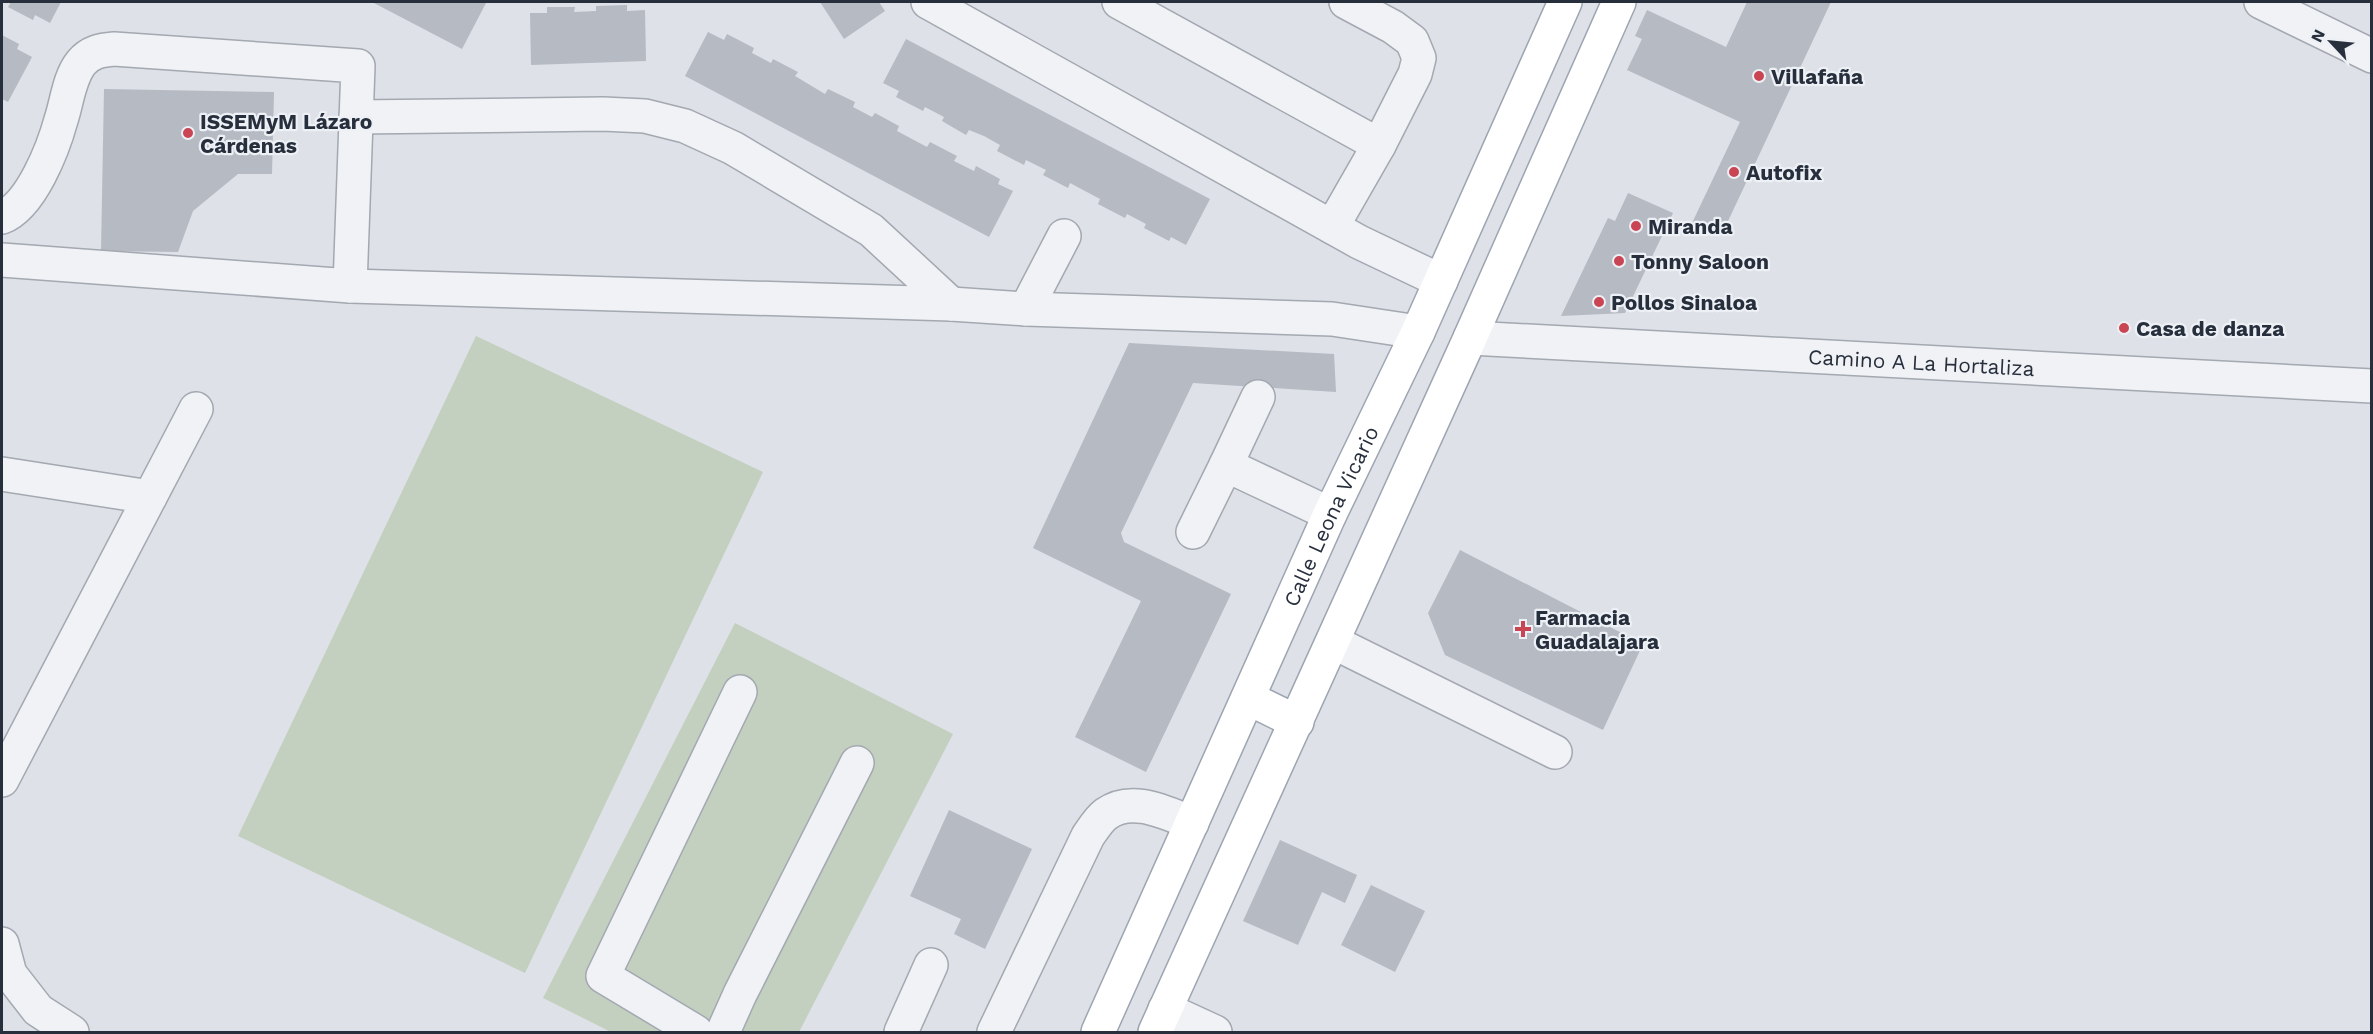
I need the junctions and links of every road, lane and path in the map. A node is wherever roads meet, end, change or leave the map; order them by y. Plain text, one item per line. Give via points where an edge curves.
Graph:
1 (928, 2) edge
2 (1119, 2) edge
3 (1346, 2) edge
4 (1565, 2) edge
5 (1618, 2) edge
6 (2261, 2) edge
7 (1172, 14) edge
8 (2372, 56) edge
9 (356, 117) junction
10 (1379, 145) junction
11 (2, 217) edge
12 (1332, 226) junction
13 (1064, 236) dead end
14 (2, 260) edge
15 (1441, 281) junction
16 (350, 286) junction
17 (951, 304) junction
18 (1026, 309) junction
19 (1418, 332) junction
20 (1470, 338) junction
21 (2372, 386) edge
22 (1258, 397) dead end
23 (196, 409) dead end
24 (1226, 465) junction
25 (2, 474) edge
26 (150, 497) junction
27 (1330, 514) junction
28 (1193, 531) dead end
29 (1333, 642) junction
30 (740, 692) dead end
31 (1248, 698) junction
32 (1298, 722) junction
33 (1555, 752) dead end
34 (857, 764) dead end
35 (2, 780) edge
36 (1192, 823) junction
37 (2, 944) edge
38 (931, 965) dead end
39 (1160, 1021) edge
40 (72, 1032) edge
41 (696, 1032) edge
42 (723, 1032) edge
43 (901, 1032) edge
44 (994, 1032) edge
45 (1098, 1032) edge
46 (1215, 1032) edge

1 - 12 street
2 - 7 street
3 - 10 street via 1412,41 1419,58 1415,74
4 - 15 main road, Calle Leona Vicario
5 - 20 main road
6 - 8 street
7 - 10 street
9 - 11 street via 358,66 114,49 96,51 81,63 71,83 44,166 12,213
9 - 16 street
9 - 17 street via 603,114 645,116 685,126 733,148 872,230
10 - 12 street
12 - 15 street
13 - 18 street
14 - 16 street
15 - 19 main road, Calle Leona Vicario
16 - 17 street
17 - 18 street
18 - 19 street via 1332,319
19 - 27 main road, Calle Leona Vicario
20 - 21 street, Camino A La Hortaliza
20 - 29 main road
22 - 24 street
23 - 26 street
24 - 27 street
24 - 28 street
25 - 26 street
26 - 35 street
27 - 31 main road, Calle Leona Vicario
29 - 32 main road
29 - 33 street
30 - 41 street via 603,976
31 - 32 main road
31 - 36 main road, Calle Leona Vicario
32 - 39 main road
34 - 42 street
36 - 44 street via 1154,809 1126,805 1105,814 1088,836
36 - 45 main road, Calle Leona Vicario
37 - 40 street via 10,974 38,1010
38 - 43 street
39 - 46 street

